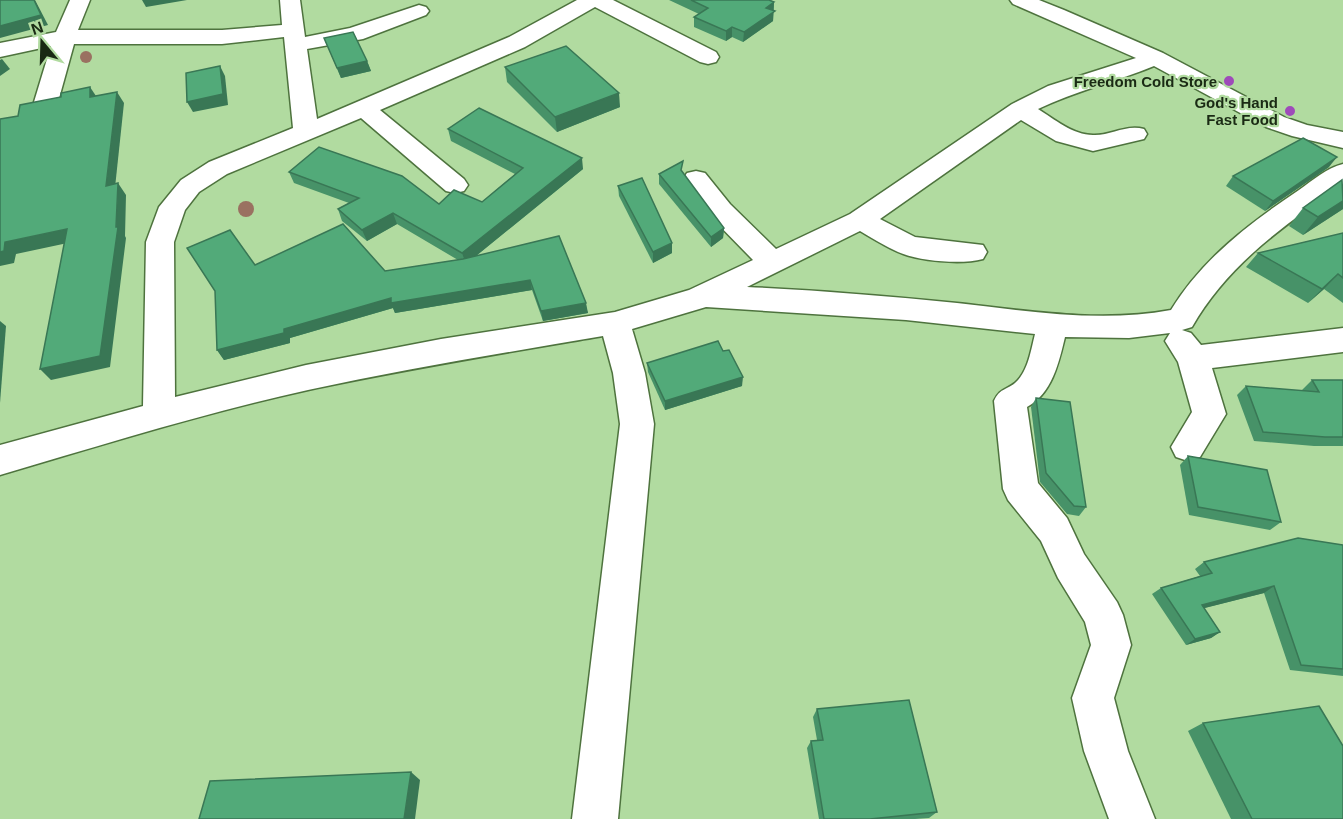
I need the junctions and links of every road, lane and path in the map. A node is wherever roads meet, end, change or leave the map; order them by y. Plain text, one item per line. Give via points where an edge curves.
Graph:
1 (80, 0) edge
2 (290, 0) edge
3 (592, 0) edge
4 (597, 0) edge
5 (1020, 0) edge
6 (419, 11) dead end
7 (65, 37) junction
8 (294, 38) junction
9 (0, 50) edge
10 (708, 57) dead end
11 (1155, 58) junction
12 (46, 102) edge
13 (364, 108) junction
14 (1020, 109) junction
15 (306, 131) junction
16 (1135, 134) dead end
17 (1343, 140) edge
18 (696, 179) dead end
19 (456, 184) dead end
20 (1336, 187) edge
21 (860, 220) junction
22 (973, 252) dead end
23 (774, 262) junction
24 (699, 298) junction
25 (615, 323) junction
26 (1166, 323) junction
27 (1053, 325) junction
28 (1343, 340) edge
29 (1193, 358) junction
30 (159, 415) junction
31 (1188, 447) dead end
32 (0, 460) edge
33 (595, 819) edge
34 (1132, 819) edge

1 - 7 street
2 - 8 street
3 - 13 street via 517,42
4 - 10 street
5 - 11 street
6 - 8 street via 355,34
7 - 8 street
7 - 9 street
7 - 12 street
8 - 15 street
11 - 14 street via 1056,91
11 - 17 street via 1275,122
13 - 15 street
13 - 19 street
14 - 16 street via 1065,136 1093,143
14 - 21 street
15 - 30 street via 218,168 190,186 172,207 159,242
18 - 23 street via 720,210
20 - 26 street via 1286,212 1210,274 1181,319
21 - 22 street via 909,246
21 - 23 street
23 - 24 street
24 - 25 street
24 - 27 street via 753,297 893,307
25 - 30 street via 306,378
25 - 33 street via 630,374 637,424
26 - 27 street
26 - 29 street
27 - 34 street via 1041,369 1027,392 1010,401 1022,489 1054,530 1071,566 1103,615 1111,645 1093,698
28 - 29 street
29 - 31 street via 1209,414
30 - 32 street

